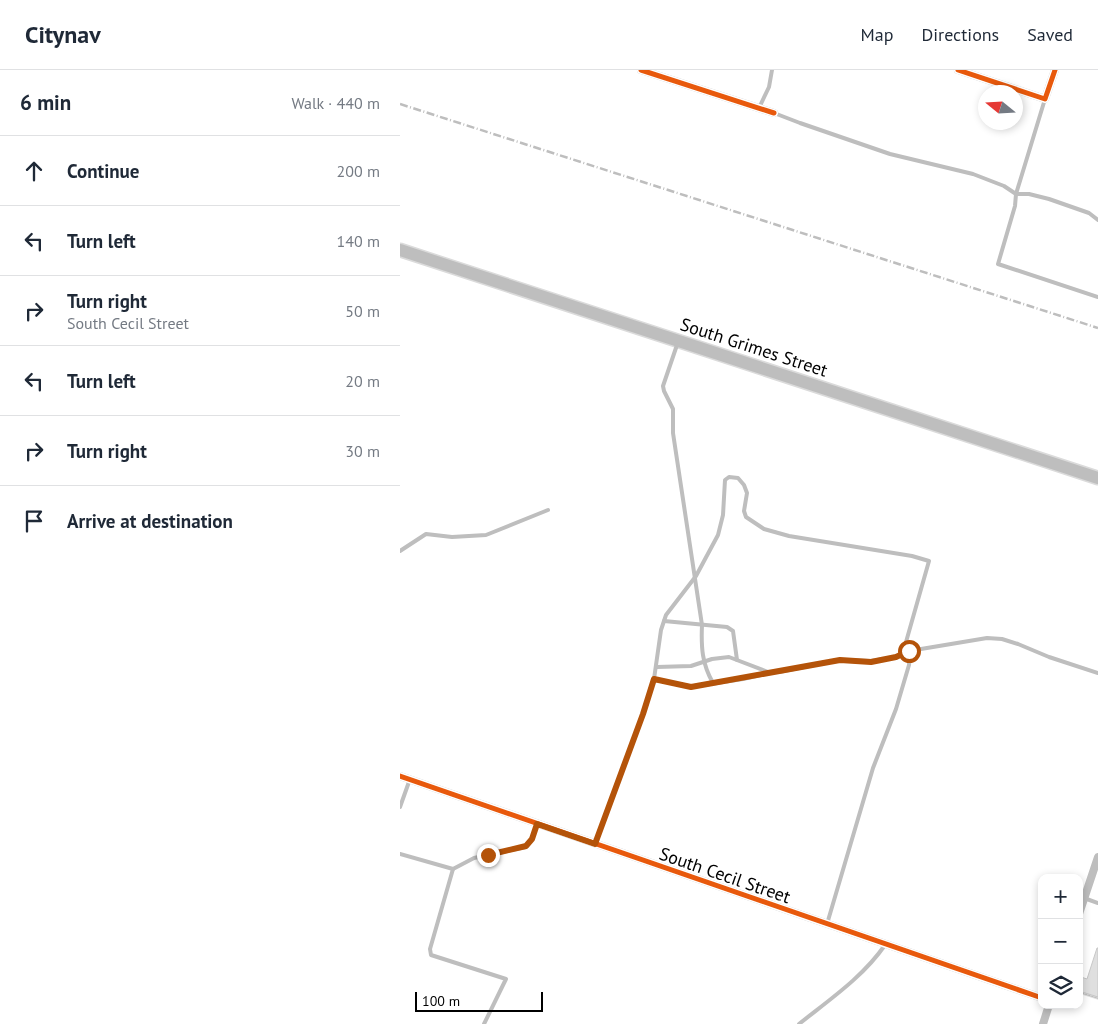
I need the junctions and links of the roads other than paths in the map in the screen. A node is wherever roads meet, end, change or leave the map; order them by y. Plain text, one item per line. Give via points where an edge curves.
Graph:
1 (641, 70) edge
2 (772, 70) edge
3 (958, 70) edge
4 (1055, 70) edge
5 (1045, 99) junction
6 (759, 108) junction
7 (774, 113) joint
8 (1016, 194) junction
9 (1098, 220) edge
10 (400, 250) edge
11 (1098, 297) edge
12 (678, 341) junction
13 (1098, 478) edge
14 (548, 510) dead end
15 (400, 551) edge
16 (694, 579) junction
17 (664, 621) junction
18 (702, 625) junction
19 (909, 651) junction
20 (737, 660) junction
21 (704, 662) junction
22 (657, 667) junction
23 (768, 672) junction
24 (1098, 672) edge
25 (654, 679) junction
26 (713, 684) junction
27 (400, 776) edge
28 (410, 779) junction
29 (400, 807) edge
30 (537, 824) junction
31 (595, 844) junction
32 (400, 854) edge
33 (1098, 857) edge
34 (453, 869) junction
35 (1084, 898) junction
36 (1083, 901) edge
37 (1098, 903) edge
38 (827, 925) junction
39 (885, 945) junction
40 (1038, 997) edge
41 (1048, 1009) edge
42 (484, 1024) edge
43 (799, 1024) edge
44 (1043, 1024) edge

1 - 6 street
2 - 6 lane
3 - 5 street
4 - 5 street
5 - 8 lane
6 - 7 street
7 - 8 lane via 890,154 973,174
8 - 9 lane via 1049,199 1089,213
8 - 11 lane via 998,264
10 - 12 main road, South Grimes Street
12 - 13 main road, South Grimes Street
12 - 16 lane via 664,391 673,409 673,434
14 - 15 lane via 486,535 426,534
16 - 17 lane
16 - 18 lane
16 - 19 lane via 718,535 725,480 738,478 747,493 746,516 764,529 929,561 906,642
17 - 18 lane
17 - 22 lane
18 - 20 lane via 727,627 732,631
18 - 21 lane
19 - 23 lane via 871,662 840,660
19 - 24 lane via 987,638 1002,639
19 - 38 lane via 909,665 896,709 873,768
20 - 21 lane via 729,657
20 - 23 lane
21 - 22 lane via 691,666
21 - 26 lane
22 - 25 lane
23 - 26 lane
25 - 26 lane via 691,687
25 - 31 lane
27 - 28 street, South Cecil Street
28 - 29 lane
28 - 30 street, South Cecil Street
30 - 31 street, South Cecil Street
30 - 34 lane via 526,846 474,858
31 - 38 street, South Cecil Street
32 - 34 lane
33 - 35 street
34 - 42 lane via 431,955 506,979
35 - 36 street
35 - 37 lane
38 - 39 street, South Cecil Street
39 - 40 street, South Cecil Street
39 - 43 lane via 876,959
41 - 44 street

